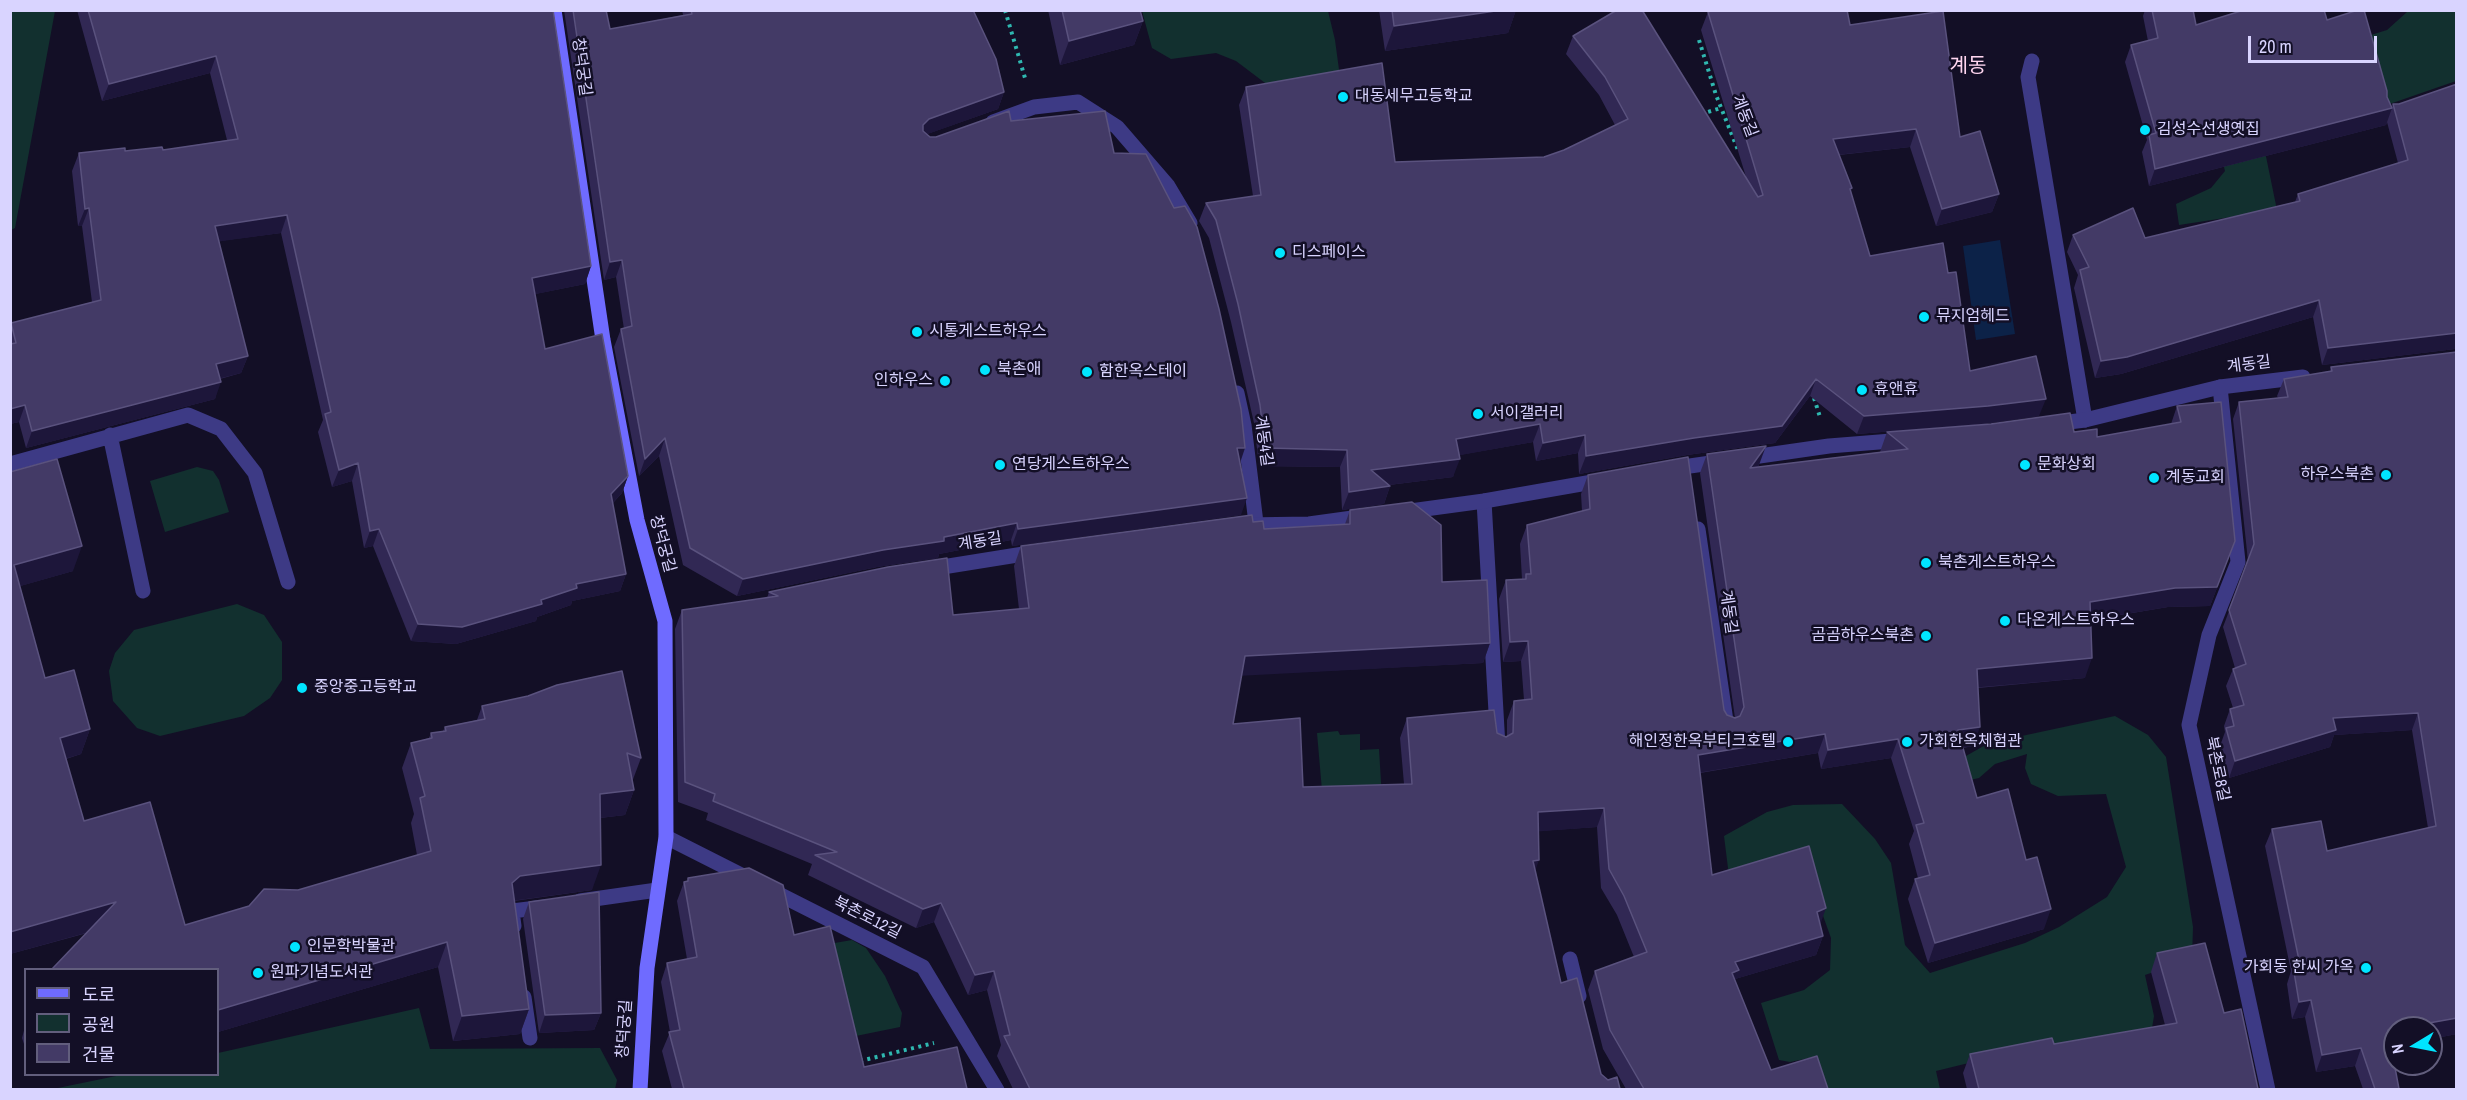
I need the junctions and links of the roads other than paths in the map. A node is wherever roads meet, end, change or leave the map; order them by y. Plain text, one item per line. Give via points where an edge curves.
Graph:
1 (554, 10) edge
2 (2032, 62) dead end
3 (980, 126) edge
4 (1200, 241) edge
5 (2322, 375) edge
6 (1234, 380) edge
7 (2220, 387) junction
8 (2085, 420) junction
9 (2040, 426) edge
10 (110, 435) junction
11 (1924, 438) edge
12 (10, 464) edge
13 (1655, 471) edge
14 (1620, 477) edge
15 (1484, 501) junction
16 (1696, 511) edge
17 (1256, 524) junction
18 (1234, 526) edge
19 (1053, 549) edge
20 (914, 571) edge
21 (288, 582) dead end
22 (143, 591) dead end
23 (1498, 718) junction
24 (1476, 720) edge
25 (1727, 728) edge
26 (1498, 747) edge
27 (666, 837) junction
28 (657, 890) junction
29 (516, 946) edge
30 (1570, 959) dead end
31 (521, 981) edge
32 (1584, 1013) edge
33 (530, 1038) edge
34 (640, 1089) edge
35 (997, 1089) edge
36 (2268, 1089) edge

1 - 27 street, 창덕궁길 via 603,340 637,520 670,620
2 - 8 street via 2028,76
3 - 4 street via 1034,107 1078,102 1117,128 1168,186
5 - 7 street, 계동길
6 - 17 street, 계동4길 via 1244,424
7 - 8 street, 계동길
7 - 36 street, 북촌로8길 via 2238,562 2209,635 2189,726
8 - 9 street, 계동길
10 - 12 street
10 - 21 street via 188,415 221,429 255,473
10 - 22 street
11 - 13 street via 1829,446 1690,471
14 - 15 street
15 - 17 street via 1309,524
15 - 23 street
16 - 25 street, 계동길
17 - 18 street
19 - 20 street, 계동길
23 - 24 street
23 - 26 street
27 - 28 street, 창덕궁길
27 - 35 street, 북촌로12길 via 923,967
28 - 29 street via 512,911
28 - 34 street, 창덕궁길 via 647,968
30 - 32 street
31 - 33 street

